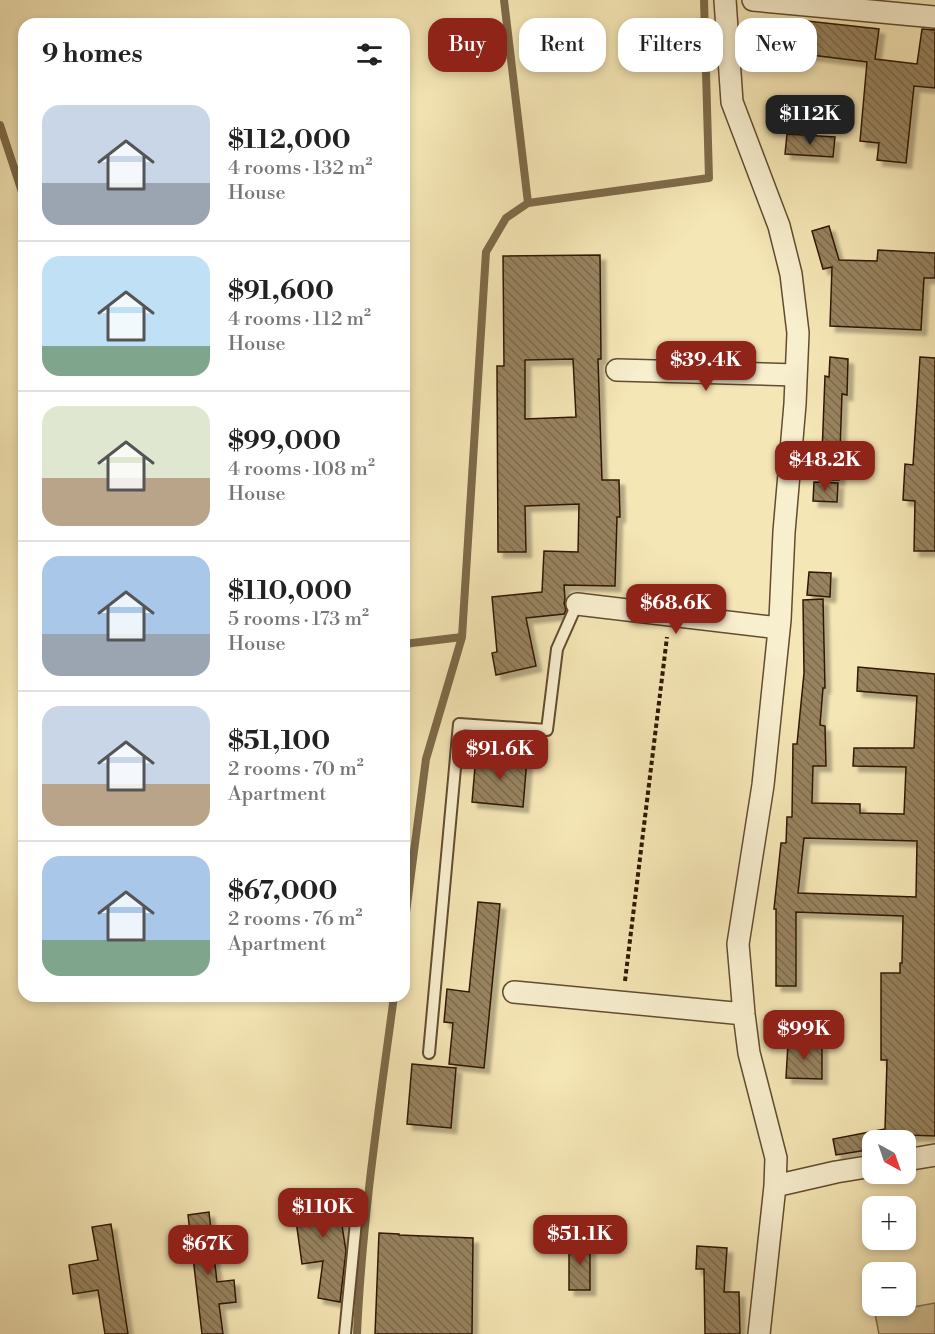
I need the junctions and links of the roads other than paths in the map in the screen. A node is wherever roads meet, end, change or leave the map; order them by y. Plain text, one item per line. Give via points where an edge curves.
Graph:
1 (725, 0) edge
2 (753, 0) edge
3 (935, 17) edge
4 (617, 370) dead end
5 (796, 375) junction
6 (577, 604) joint
7 (779, 628) junction
8 (514, 992) dead end
9 (744, 1014) junction
10 (429, 1053) dead end
11 (935, 1155) edge
12 (916, 1158) edge
13 (862, 1168) edge
14 (775, 1186) junction
15 (357, 1210) dead end
16 (345, 1334) edge
17 (759, 1334) edge

1 - 5 street via 732,102 779,226 791,274 798,333
2 - 3 street
4 - 5 street
5 - 7 street
6 - 7 street
6 - 10 lane via 557,649 547,730 459,724
7 - 9 street via 763,785 738,944
8 - 9 street
9 - 14 street via 749,1053 776,1158
11 - 12 street
13 - 14 street
14 - 17 street
15 - 16 lane

